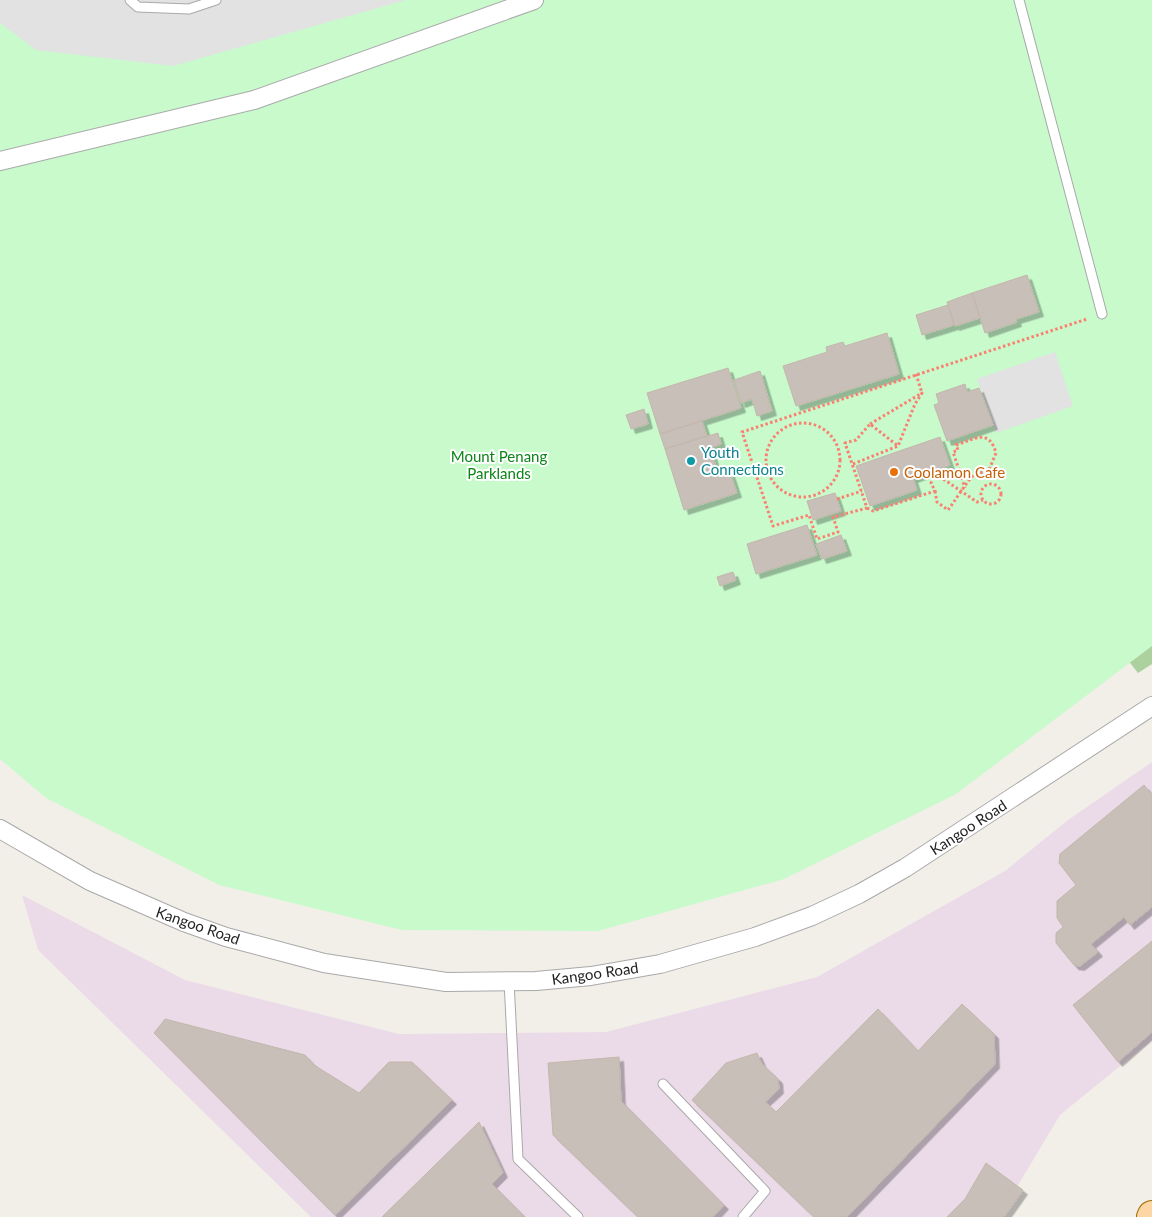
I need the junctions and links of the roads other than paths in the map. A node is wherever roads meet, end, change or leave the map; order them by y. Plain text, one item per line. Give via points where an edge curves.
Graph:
1 (130, 0) edge
2 (216, 0) edge
3 (534, 0) edge
4 (1019, 0) edge
5 (0, 150) edge
6 (25, 155) junction
7 (0, 161) edge
8 (1102, 314) road end
9 (1152, 706) edge
10 (0, 829) edge
11 (509, 981) junction
12 (663, 1084) dead end
13 (578, 1217) edge
14 (743, 1217) edge

1 - 2 lane via 138,7 189,9
3 - 6 street via 254,100
4 - 8 lane
5 - 6 street
6 - 7 street
9 - 11 street, Kangoo Road via 905,868 812,916 745,940 660,964 591,976
10 - 11 street, Kangoo Road via 98,885 226,937 352,968 446,982
11 - 13 lane via 518,1159
12 - 14 lane via 765,1192

